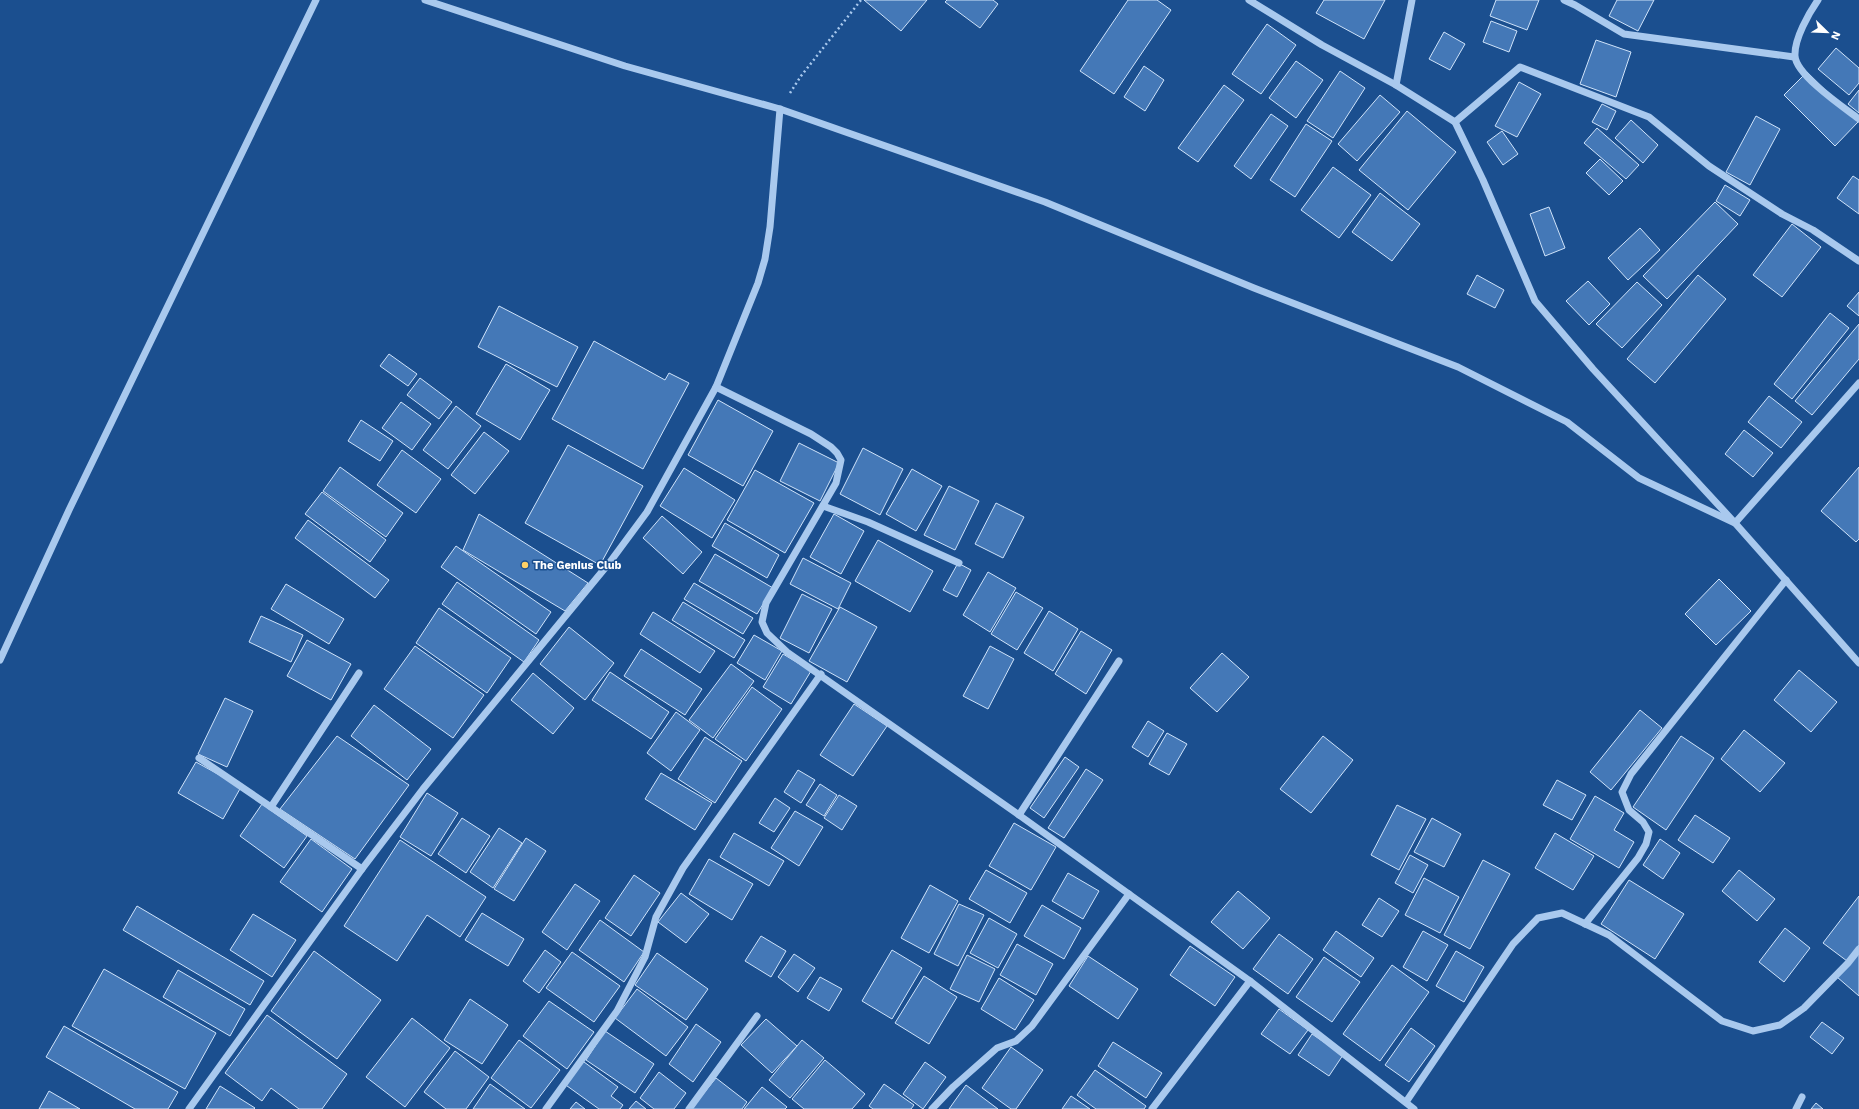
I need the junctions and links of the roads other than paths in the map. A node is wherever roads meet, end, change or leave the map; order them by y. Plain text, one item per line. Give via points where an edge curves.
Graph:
1 (316, 0) edge
2 (425, 0) edge
3 (1250, 0) edge
4 (1412, 0) edge
5 (1564, 0) edge
6 (1818, 0) edge
7 (1794, 57) junction
8 (1396, 85) junction
9 (780, 109) junction
10 (1859, 119) edge
11 (1454, 122) junction
12 (1859, 261) edge
13 (1859, 383) edge
14 (716, 387) junction
15 (823, 506) junction
16 (1735, 523) junction
17 (959, 563) dead end
18 (1786, 580) junction
19 (0, 660) edge
20 (1119, 661) dead end
21 (1859, 663) edge
22 (359, 673) dead end
23 (821, 674) junction
24 (199, 758) dead end
25 (271, 807) junction
26 (1019, 815) junction
27 (362, 869) junction
28 (1129, 894) junction
29 (1586, 924) junction
30 (1859, 948) edge
31 (1250, 981) junction
32 (757, 1016) dead end
33 (1802, 1097) dead end
34 (1406, 1102) junction
35 (189, 1109) edge
36 (546, 1109) edge
37 (689, 1109) edge
38 (932, 1109) edge
39 (1152, 1109) edge
40 (1414, 1109) edge
41 (1796, 1109) edge

1 - 19 street via 69,510
2 - 9 street via 625,66
3 - 8 street via 1322,45
4 - 8 street
5 - 7 street via 1624,34
6 - 7 street via 1796,42
7 - 10 street via 1802,72
8 - 11 street
9 - 14 street via 765,259 758,283
9 - 16 street via 1045,202 1458,368 1567,422 1638,478
11 - 12 street via 1520,67 1649,118 1709,166
11 - 16 street via 1483,180 1535,301 1593,369
13 - 16 street
14 - 15 street via 811,434 837,453 841,460 836,483
14 - 27 street via 647,512 506,690 423,789
15 - 17 street via 868,522
15 - 23 street via 766,603 762,622 767,633 787,652
16 - 18 street
18 - 21 street
18 - 29 street via 1631,774 1622,792 1629,810 1643,822 1649,832 1646,844
20 - 26 street
22 - 25 street
23 - 26 street
23 - 36 street via 683,868 656,917 645,957 617,1011
24 - 25 street
25 - 27 street
26 - 28 street
27 - 35 street
28 - 31 street
28 - 38 street via 1032,1026 1016,1041 997,1048
29 - 30 street via 1609,936 1722,1021 1753,1031 1780,1025 1804,1008 1848,963
29 - 34 street via 1562,913 1538,918 1513,944
31 - 34 street
31 - 39 street
32 - 37 street
33 - 41 street
34 - 40 street

